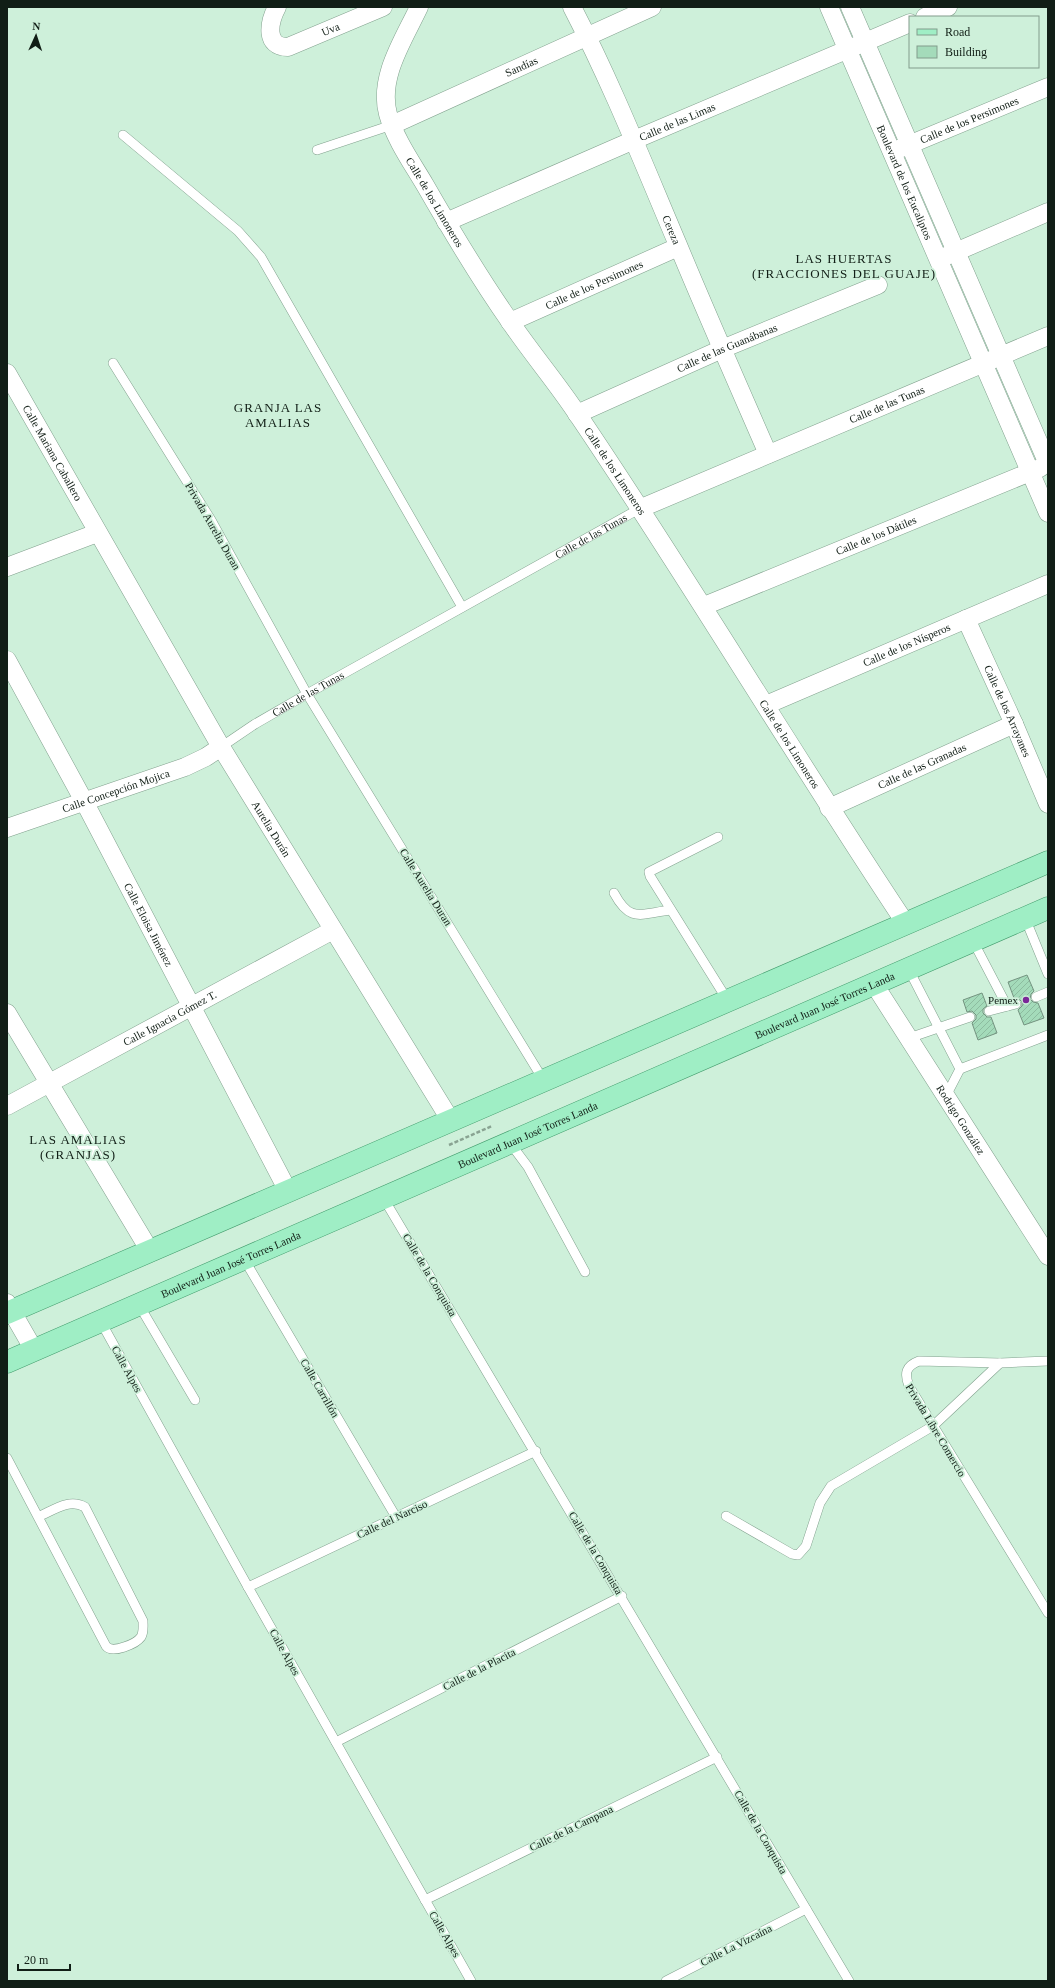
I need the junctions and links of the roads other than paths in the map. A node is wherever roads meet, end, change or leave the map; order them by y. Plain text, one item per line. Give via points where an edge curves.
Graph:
1 (277, 7) edge
2 (383, 7) edge
3 (419, 7) edge
4 (572, 7) edge
5 (652, 7) edge
6 (829, 7) edge
7 (850, 7) edge
8 (948, 7) edge
9 (927, 16) edge
10 (909, 24) edge
11 (587, 35) junction
12 (865, 43) junction
13 (847, 50) junction
14 (1048, 87) edge
15 (392, 125) junction
16 (123, 135) dead end
17 (634, 140) junction
18 (909, 144) junction
19 (317, 150) dead end
20 (891, 152) junction
21 (1048, 212) edge
22 (446, 222) junction
23 (678, 247) junction
24 (956, 252) junction
25 (937, 260) junction
26 (878, 285) dead end
27 (510, 322) junction
28 (1048, 336) edge
29 (722, 349) junction
30 (1001, 356) junction
31 (113, 363) dead end
32 (982, 364) junction
33 (7, 373) edge
34 (577, 414) junction
35 (768, 454) junction
36 (1048, 464) edge
37 (1030, 472) junction
38 (639, 510) junction
39 (1048, 513) edge
40 (97, 533) junction
41 (7, 567) edge
42 (1048, 584) edge
43 (704, 606) junction
44 (462, 607) junction
45 (966, 619) junction
46 (7, 660) edge
47 (307, 694) junction
48 (766, 705) junction
49 (1014, 724) junction
50 (221, 747) junction
51 (85, 803) junction
52 (1048, 804) edge
53 (829, 808) junction
54 (7, 828) edge
55 (718, 837) dead end
56 (1048, 862) edge
57 (614, 893) dead end
58 (1048, 908) edge
59 (670, 910) junction
60 (1025, 918) junction
61 (906, 924) junction
62 (334, 930) junction
63 (973, 941) junction
64 (909, 970) junction
65 (1048, 974) edge
66 (874, 984) junction
67 (1048, 992) edge
68 (1036, 997) dead end
69 (728, 1001) junction
70 (191, 1007) junction
71 (989, 1010) dead end
72 (7, 1013) edge
73 (970, 1017) dead end
74 (940, 1028) junction
75 (1048, 1035) edge
76 (909, 1038) junction
77 (960, 1069) junction
78 (544, 1081) junction
79 (49, 1083) junction
80 (946, 1096) junction
81 (7, 1106) edge
82 (451, 1121) junction
83 (510, 1143) junction
84 (288, 1191) junction
85 (384, 1199) junction
86 (150, 1251) junction
87 (1048, 1256) edge
88 (244, 1259) junction
89 (585, 1272) dead end
90 (139, 1305) junction
91 (8, 1309) edge
92 (101, 1322) junction
93 (34, 1350) junction
94 (1048, 1361) edge
95 (7, 1362) edge
96 (1000, 1363) junction
97 (195, 1400) dead end
98 (933, 1426) junction
99 (536, 1451) junction
100 (7, 1458) edge
101 (726, 1516) dead end
102 (38, 1517) junction
103 (396, 1518) junction
104 (248, 1587) junction
105 (622, 1596) junction
106 (1048, 1613) edge
107 (336, 1742) junction
108 (717, 1756) junction
109 (425, 1900) junction
110 (806, 1909) junction
111 (471, 1981) edge
112 (666, 1981) edge
113 (849, 1981) edge

1 - 2 street, Uva via 269,31 278,45 288,47
3 - 15 street, Calle de los Limoneros via 386,84 387,111
4 - 11 street, Cereza
5 - 11 street, Sandías
6 - 13 street, Boulevard de los Eucaliptos
7 - 12 street, Boulevard de los Eucaliptos
8 - 9 street
10 - 12 street, Calle de las Limas
11 - 15 street, Sandías
11 - 17 street, Cereza
12 - 13 street, Calle de las Limas
12 - 18 street, Boulevard de los Eucaliptos
13 - 17 street, Calle de las Limas
13 - 20 street, Boulevard de los Eucaliptos
14 - 18 street, Calle de los Persimones
15 - 19 lane
15 - 22 street, Calle de los Limoneros
16 - 44 lane via 238,231 261,257
17 - 22 street, Calle de las Limas
17 - 23 street, Cereza
18 - 20 street, Calle de los Persimones
18 - 24 street, Boulevard de los Eucaliptos
20 - 25 street, Boulevard de los Eucaliptos
21 - 24 street
22 - 27 street, Calle de los Limoneros
23 - 27 street, Calle de los Persimones
23 - 29 street, Cereza
24 - 25 street
24 - 30 street, Boulevard de los Eucaliptos
25 - 32 street, Boulevard de los Eucaliptos
26 - 29 street, Calle de las Guanábanas
27 - 34 street, Calle de los Limoneros
28 - 30 street, Calle de las Tunas
29 - 34 street, Calle de las Guanábanas
29 - 35 street, Cereza
30 - 32 street, Calle de las Tunas
30 - 36 street, Boulevard de los Eucaliptos
31 - 47 lane, Privada Aurelia Duran via 211,520
32 - 35 street, Calle de las Tunas
32 - 37 street, Boulevard de los Eucaliptos
33 - 40 street, Calle Mariana Caballero
34 - 38 street, Calle de los Limoneros
35 - 38 street, Calle de las Tunas
36 - 37 street, Calle de los Dátiles
37 - 39 street, Boulevard de los Eucaliptos
37 - 43 street, Calle de los Dátiles
38 - 43 street, Calle de los Limoneros
38 - 44 lane, Calle de las Tunas
40 - 41 street
40 - 50 street, Aurelia Durán
42 - 45 street, Calle de los Nísperos
43 - 48 street, Calle de los Limoneros
44 - 47 lane, Calle de las Tunas
45 - 48 street, Calle de los Nísperos
45 - 49 street, Calle de los Arrayanes
46 - 51 street, Calle Eloisa Jiménez
47 - 50 lane, Calle de las Tunas
47 - 78 lane, Calle Aurelia Duran
48 - 53 street, Calle de los Limoneros
49 - 52 street, Calle de los Arrayanes
49 - 53 street, Calle de las Granadas
50 - 51 street, Calle Concepción Mojica via 185,767
50 - 62 street, Aurelia Durán
51 - 54 street, Calle Concepción Mojica
51 - 70 street, Calle Eloisa Jiménez
53 - 61 street, Calle de los Limoneros
55 - 59 lane via 649,872
56 - 61 main road
57 - 59 lane via 621,906 628,912 639,914
58 - 60 main road, Boulevard Juan José Torres Landa
59 - 69 lane
60 - 63 main road, Boulevard Juan José Torres Landa
60 - 65 lane
61 - 69 main road
62 - 70 street, Calle Ignacia Gómez T.
62 - 82 street, Aurelia Durán
63 - 64 main road, Boulevard Juan José Torres Landa
63 - 71 lane via 1011,1005
64 - 66 main road, Boulevard Juan José Torres Landa
64 - 74 lane
66 - 76 street, Rodrigo González
66 - 83 main road, Boulevard Juan José Torres Landa
67 - 68 lane
69 - 78 main road
70 - 79 street, Calle Ignacia Gómez T.
70 - 84 street, Calle Eloisa Jiménez
72 - 79 street
73 - 74 lane
74 - 76 lane
74 - 77 lane
75 - 77 lane
76 - 80 street, Rodrigo González
77 - 80 lane
78 - 82 main road
79 - 81 street, Calle Ignacia Gómez T.
79 - 86 street
80 - 87 street, Rodrigo González
82 - 84 main road
83 - 85 main road, Boulevard Juan José Torres Landa
83 - 89 lane via 528,1167
84 - 86 main road
85 - 88 main road, Boulevard Juan José Torres Landa
85 - 99 lane, Calle de la Conquista
86 - 91 main road
88 - 90 main road, Boulevard Juan José Torres Landa
88 - 103 lane, Calle Carrillón
90 - 92 main road, Boulevard Juan José Torres Landa
90 - 97 lane
91 - 93 street
92 - 93 main road, Boulevard Juan José Torres Landa
92 - 104 lane, Calle Alpes
93 - 95 main road, Boulevard Juan José Torres Landa
94 - 96 lane, Privada Libre Comercio
96 - 98 lane
96 - 98 lane, Privada Libre Comercio via 919,1361 910,1364 906,1370 906,1378
98 - 101 lane via 831,1486 820,1503 806,1546 798,1555
98 - 106 lane, Privada Libre Comercio
99 - 103 lane, Calle del Narciso
99 - 105 lane, Calle de la Conquista
100 - 102 lane
102 - 102 lane via 77,1502 85,1507 143,1621 143,1633 138,1640 117,1650 108,1649
103 - 104 lane, Calle del Narciso
104 - 107 lane, Calle Alpes
105 - 107 lane, Calle de la Placita
105 - 108 lane, Calle de la Conquista
107 - 109 lane, Calle Alpes
108 - 109 lane, Calle de la Campana
108 - 110 lane, Calle de la Conquista
109 - 111 lane, Calle Alpes
110 - 112 lane, Calle La Vizcaína
110 - 113 lane, Calle de la Conquista

